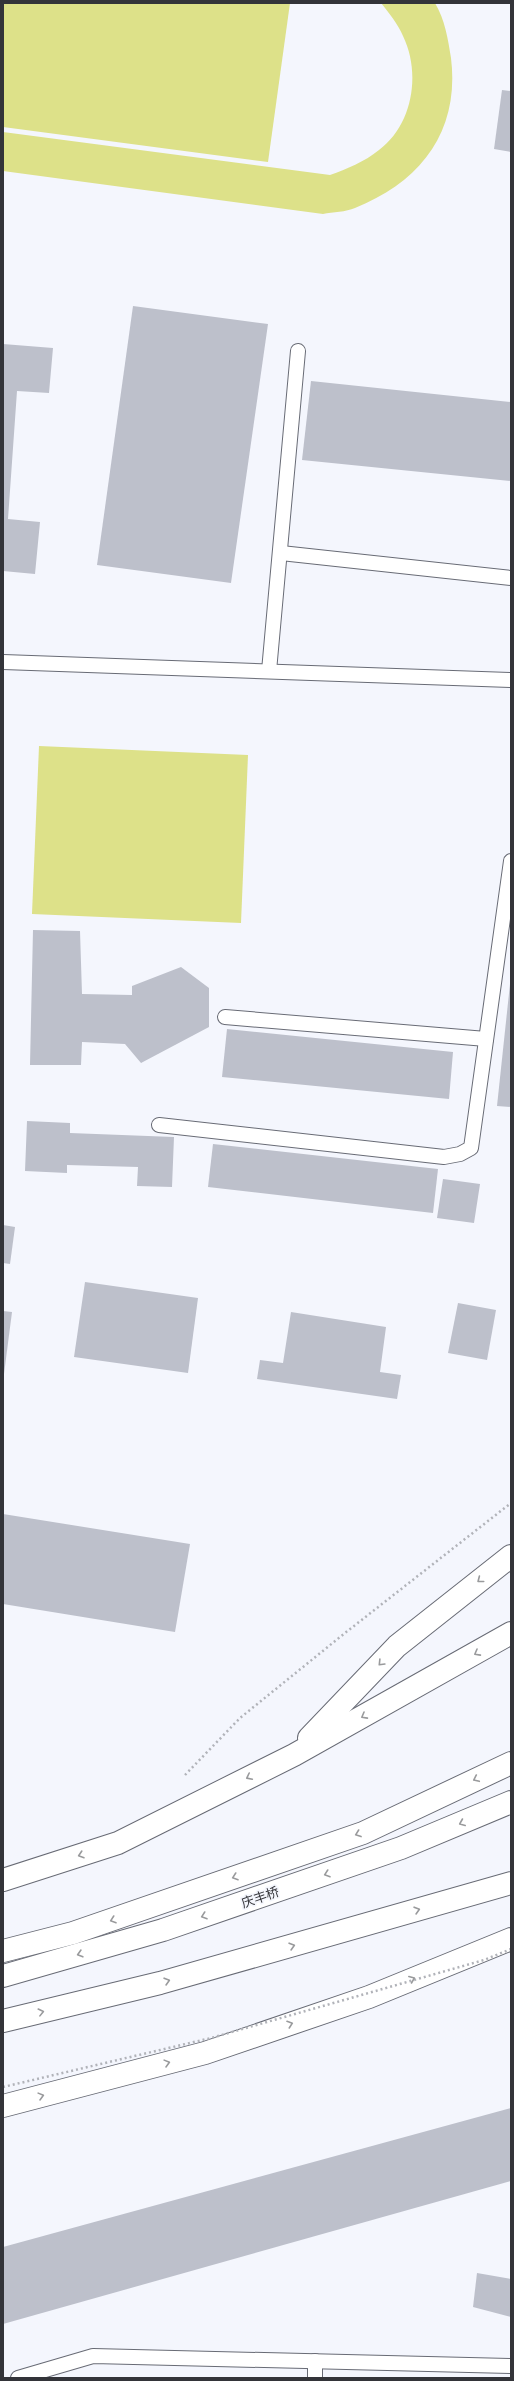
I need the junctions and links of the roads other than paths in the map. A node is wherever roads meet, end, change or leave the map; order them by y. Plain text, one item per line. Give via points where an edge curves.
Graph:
1 (298, 351) dead end
2 (281, 552) junction
3 (511, 578) edge
4 (3, 662) edge
5 (269, 671) junction
6 (511, 680) edge
7 (511, 861) edge
8 (225, 1017) dead end
9 (486, 1039) junction
10 (160, 1125) dead end
11 (511, 1556) edge
12 (511, 1633) edge
13 (294, 1755) junction
14 (511, 1762) edge
15 (511, 1802) edge
16 (3, 1880) edge
17 (511, 1883) edge
18 (511, 1939) edge
19 (3, 1951) edge
20 (3, 1976) edge
21 (3, 2021) edge
22 (3, 2106) edge
23 (315, 2361) junction
24 (511, 2366) edge
25 (18, 2378) edge
26 (315, 2378) edge

1 - 2 lane
2 - 3 lane
2 - 5 lane
4 - 5 lane
5 - 6 lane
7 - 9 lane
8 - 9 lane
9 - 10 lane via 471,1148 460,1154 444,1157
11 -> 13 main road via 397,1646
12 -> 13 main road
13 -> 16 main road via 118,1843
14 -> 19 main road via 363,1833 73,1933
15 -> 20 main road, 庆丰桥 via 401,1848 171,1927
21 -> 17 main road via 160,1983
22 -> 18 main road via 205,2053 369,1997
23 - 24 lane
23 - 25 lane via 93,2356
23 - 26 lane

